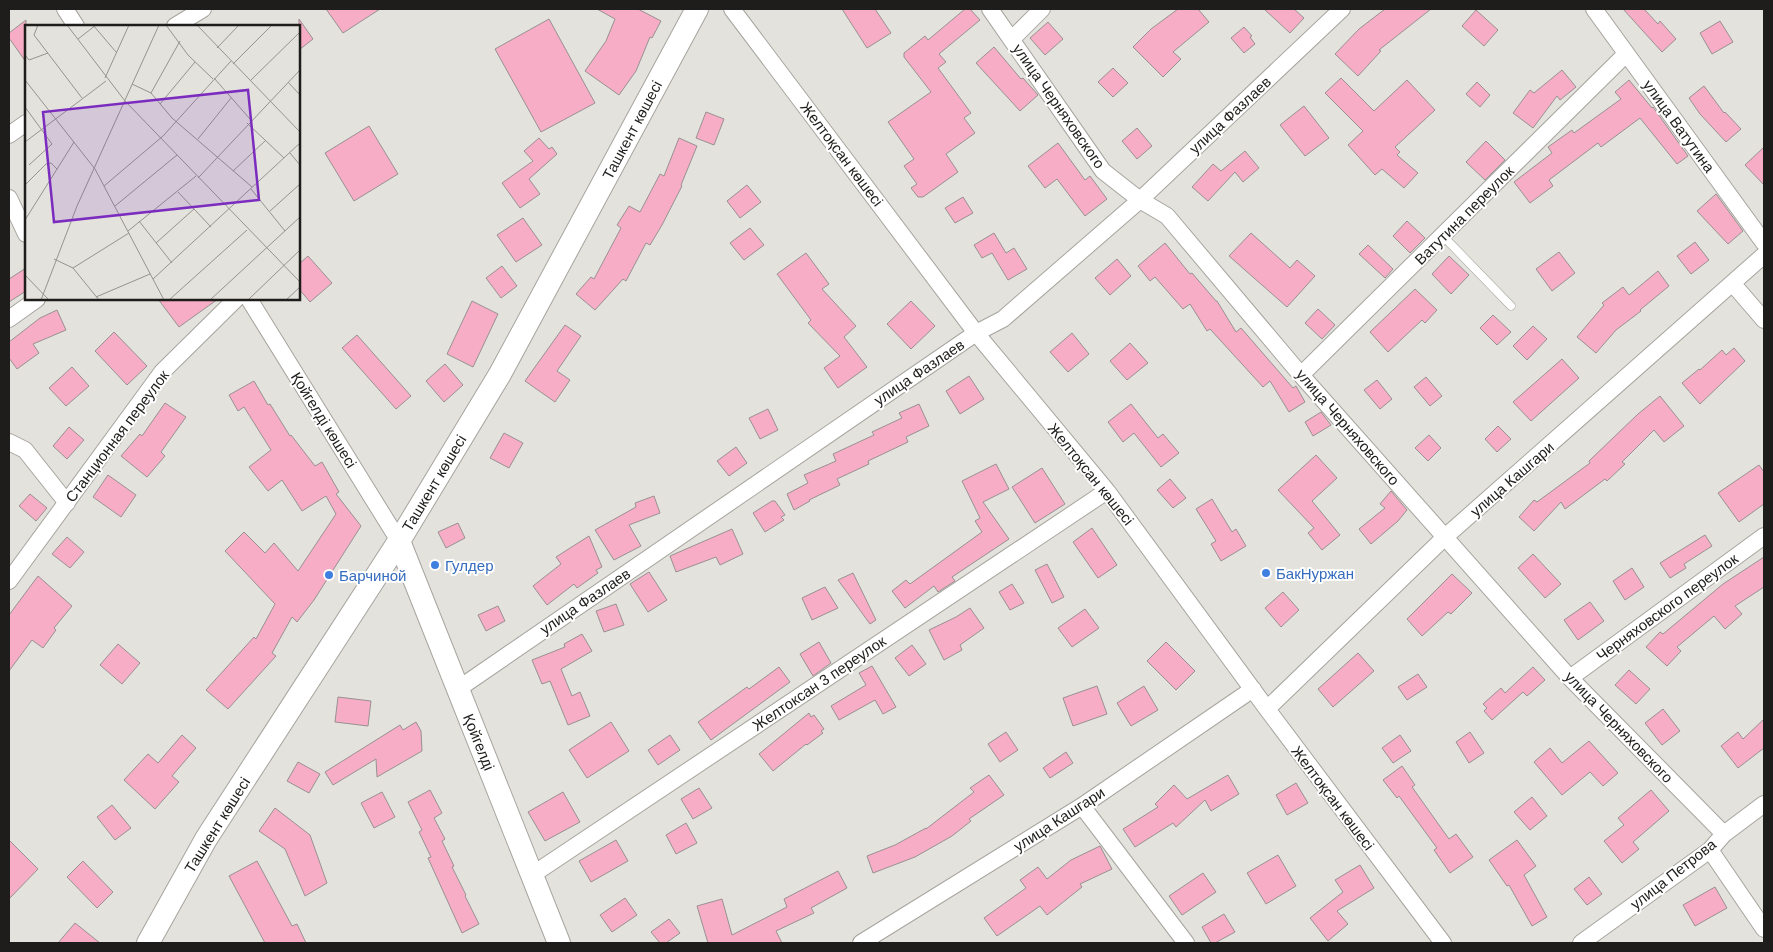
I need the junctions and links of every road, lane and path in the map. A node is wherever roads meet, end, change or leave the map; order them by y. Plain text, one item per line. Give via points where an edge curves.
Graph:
1 (65, 9) edge
2 (203, 9) edge
3 (697, 9) edge
4 (732, 9) edge
5 (990, 9) edge
6 (1042, 9) edge
7 (1342, 9) edge
8 (1594, 9) edge
9 (75, 25) edge
10 (177, 25) edge
11 (1012, 39) junction
12 (1626, 54) junction
13 (25, 124) edge
14 (9, 135) edge
15 (9, 198) edge
16 (1140, 200) junction
17 (25, 232) edge
18 (1443, 236) junction
19 (1764, 243) edge
20 (1764, 255) edge
21 (1733, 284) junction
22 (36, 300) edge
23 (235, 300) edge
24 (250, 300) edge
25 (1510, 306) dead end
26 (9, 319) edge
27 (1764, 320) edge
28 (976, 333) junction
29 (1301, 375) junction
30 (9, 442) edge
31 (1107, 491) junction
32 (67, 503) junction
33 (1764, 536) edge
34 (1446, 537) junction
35 (399, 542) junction
36 (9, 581) edge
37 (1570, 678) junction
38 (1253, 688) junction
39 (458, 689) junction
40 (1267, 709) junction
41 (1764, 804) edge
42 (1082, 806) junction
43 (1724, 834) junction
44 (1710, 850) junction
45 (532, 875) junction
46 (1764, 929) edge
47 (148, 943) edge
48 (559, 943) edge
49 (861, 943) edge
50 (1186, 943) edge
51 (1443, 943) edge
52 (1581, 943) edge

1 - 9 street
2 - 10 street
3 - 35 main road, Ташкент көшесі via 500,374
4 - 28 street, Желтоқсан көшесі
5 - 11 street, улица Черняховского
6 - 11 street
7 - 16 street, улица Фазлаев
8 - 12 street, улица Ватутина
11 - 16 street, улица Черняховского via 1104,171
12 - 18 street, Ватутина переулок
12 - 19 street, улица Ватутина
13 - 14 street
15 - 17 street
16 - 28 street, улица Фазлаев via 1003,319
16 - 29 street, улица Черняховского via 1168,216
18 - 25 lane
18 - 29 street, Ватутина переулок
20 - 21 street, улица Кашгари
21 - 27 street
21 - 34 street, улица Кашгари
22 - 26 street
23 - 32 street, Станционная переулок via 162,372
24 - 35 street, Қойгелді көшесі
28 - 31 street, Желтоқсан көшесі
28 - 39 street, улица Фазлаев
29 - 34 street, улица Черняховского
30 - 32 street via 24,450
31 - 38 street, Желтоқсан көшесі
31 - 45 street, Желтоксан 3 переулок
32 - 36 street, Станционная переулок
33 - 37 street, Черняховского переулок
34 - 37 street, улица Черняховского
34 - 40 street, улица Кашгари
35 - 39 main road, Қойгелді
35 - 47 main road, Ташкент көшесі via 206,839
37 - 43 street, улица Черняховского
38 - 40 street, Желтоқсан көшесі
38 - 42 street, улица Кашгари
39 - 45 main road, Қойгелді
40 - 51 street, Желтоқсан көшесі
41 - 43 street, улица Петрова
42 - 49 street, улица Кашгари
42 - 50 street
43 - 44 street, улица Петрова
44 - 46 street
44 - 52 street, улица Петрова
45 - 48 main road, Қойгелді

